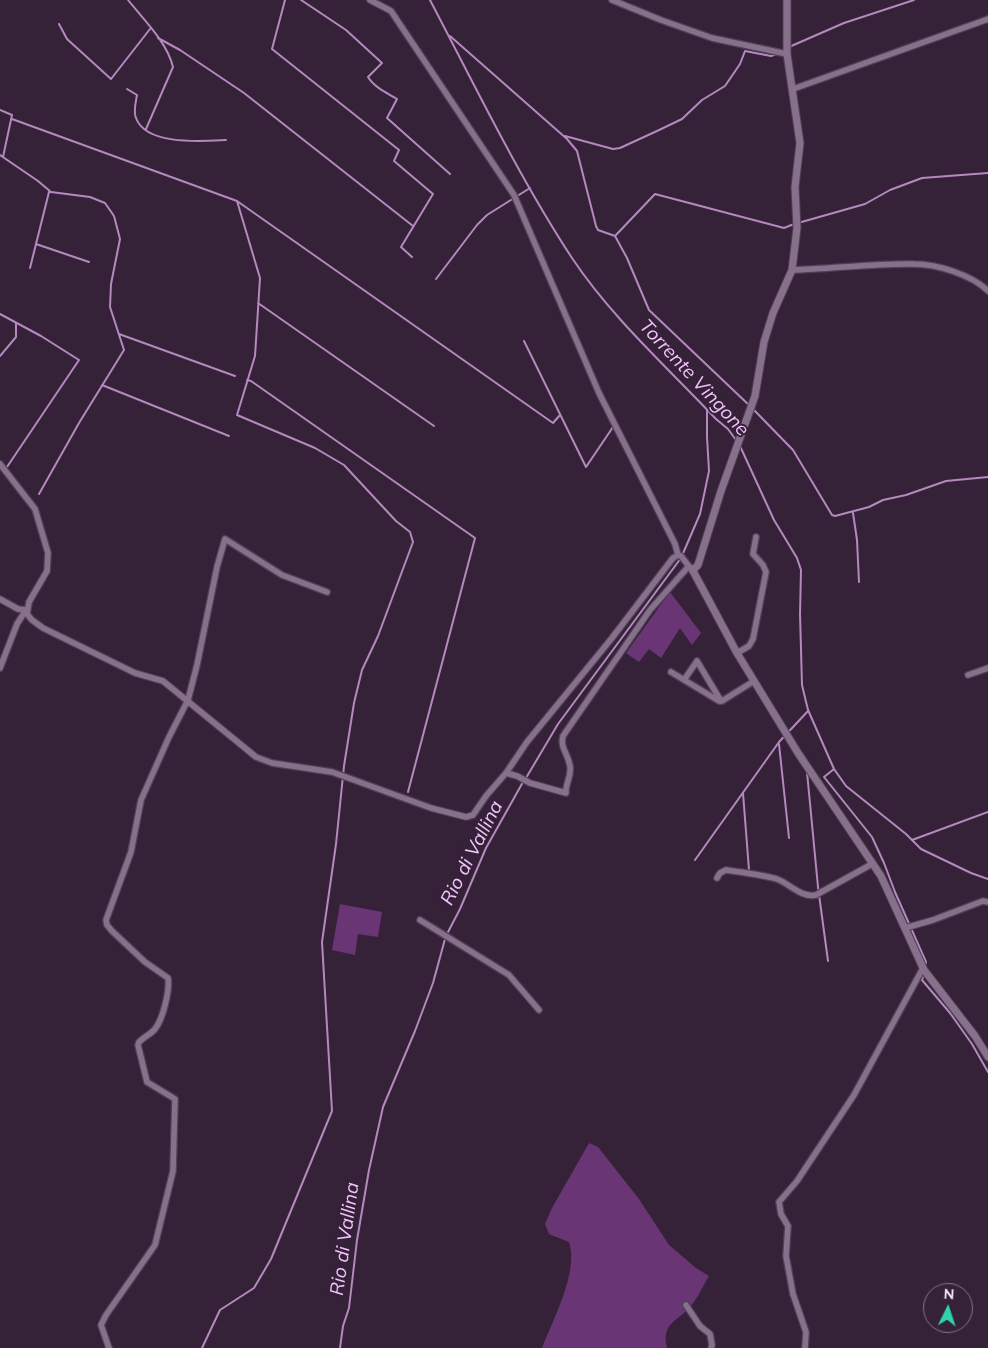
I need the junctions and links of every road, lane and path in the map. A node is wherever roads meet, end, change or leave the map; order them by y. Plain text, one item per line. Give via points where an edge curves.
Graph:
1 (370, 0) edge
2 (612, 0) edge
3 (787, 0) edge
4 (988, 19) edge
5 (788, 54) junction
6 (793, 89) junction
7 (792, 270) junction
8 (988, 291) edge
9 (0, 464) edge
10 (756, 537) dead end
11 (681, 557) junction
12 (690, 568) junction
13 (326, 592) dead end
14 (0, 599) edge
15 (26, 610) junction
16 (737, 653) junction
17 (0, 668) edge
18 (988, 668) edge
19 (671, 672) dead end
20 (968, 675) dead end
21 (684, 680) junction
22 (754, 681) junction
23 (188, 700) junction
24 (721, 701) junction
25 (506, 773) junction
26 (872, 864) junction
27 (717, 878) dead end
28 (988, 902) edge
29 (420, 920) dead end
30 (905, 928) junction
31 (923, 968) junction
32 (539, 1010) dead end
33 (988, 1057) edge
34 (686, 1305) dead end
35 (109, 1348) edge
36 (711, 1348) edge
37 (805, 1348) edge

1 - 11 street via 391,11 514,195 600,393
2 - 5 street via 712,38
3 - 5 street
4 - 6 street
5 - 6 street
6 - 7 street via 800,143
7 - 8 street via 916,264 951,271
7 - 12 street via 764,342 756,396 698,565
9 - 15 street via 35,509 48,553 47,571
10 - 16 street via 753,554 766,572 753,639 749,646
11 - 12 street
11 - 25 street via 673,558
12 - 16 street
12 - 25 street via 650,610 563,736 561,744 570,766 566,793
13 - 23 street via 282,575 225,539
14 - 15 street
15 - 17 street
15 - 23 street via 29,617 43,628 135,673 163,681
16 - 22 street
18 - 20 street
19 - 21 street
21 - 24 street
21 - 24 street via 697,661
22 - 24 street
22 - 26 street
23 - 25 street via 256,757 272,763 343,775 431,808 474,815
23 - 35 street via 141,800 131,852 106,920 112,931 145,962 168,978 169,987 159,1023 138,1045 147,1082 174,1099 173,1171 155,1245 101,1325
26 - 27 street via 811,896 777,879 726,870
26 - 30 street
28 - 30 street
29 - 32 street via 509,975
30 - 31 street
31 - 33 street via 976,1036
31 - 37 street via 854,1095 797,1181 779,1202 788,1226 786,1256 793,1294 806,1332
34 - 36 street via 700,1326 710,1334

